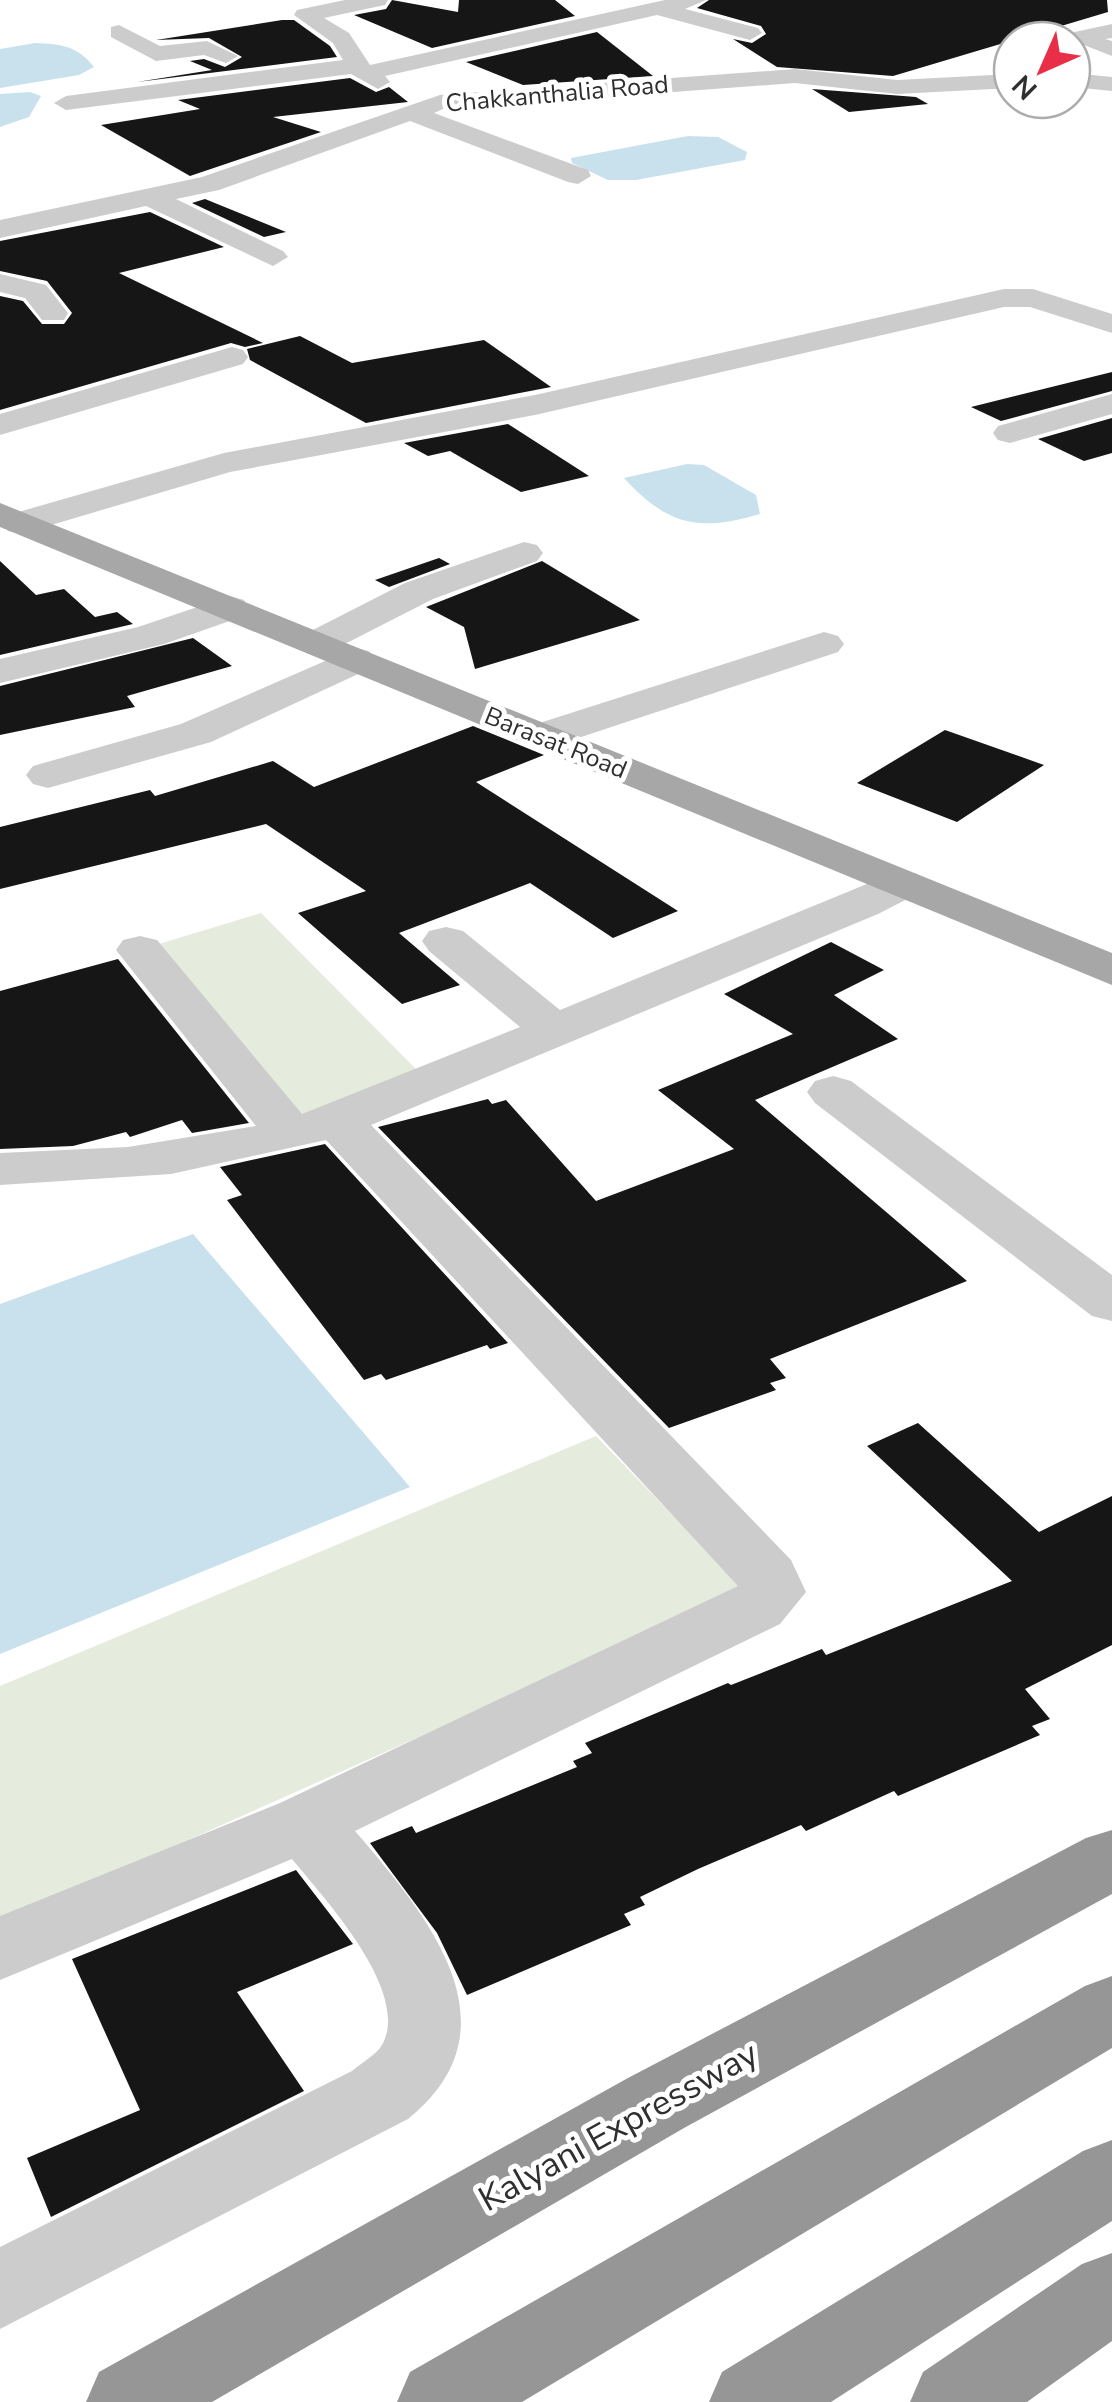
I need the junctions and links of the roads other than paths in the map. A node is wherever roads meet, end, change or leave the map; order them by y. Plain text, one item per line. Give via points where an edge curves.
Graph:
1 (376, 0) edge
2 (695, 0) edge
3 (660, 9) junction
4 (331, 29) junction
5 (1112, 31) edge
6 (119, 32) dead end
7 (750, 33) dead end
8 (295, 34) dead end
9 (242, 42) dead end
10 (206, 48) junction
11 (1112, 49) edge
12 (265, 74) junction
13 (795, 76) junction
14 (358, 79) junction
15 (992, 83) edge
16 (594, 89) junction
17 (66, 103) dead end
18 (413, 103) junction
19 (830, 106) dead end
20 (619, 114) dead end
21 (578, 176) dead end
22 (154, 199) junction
23 (0, 228) edge
24 (273, 256) dead end
25 (0, 283) edge
26 (53, 312) dead end
27 (1112, 324) edge
28 (232, 357) dead end
29 (1112, 404) edge
30 (0, 425) edge
31 (1010, 433) dead end
32 (11, 519) edge
33 (524, 553) dead end
34 (230, 608) junction
35 (317, 643) junction
36 (824, 644) dead end
37 (356, 660) junction
38 (0, 671) edge
39 (542, 736) junction
40 (48, 774) dead end
41 (901, 884) junction
42 (446, 941) dead end
43 (140, 950) dead end
44 (1112, 970) edge
45 (553, 1029) junction
46 (834, 1092) dead end
47 (314, 1127) junction
48 (0, 1169) edge
49 (1112, 1302) edge
50 (304, 1823) junction
51 (1112, 1859) edge
52 (0, 1949) edge
53 (1112, 2009) edge
54 (1112, 2176) edge
55 (0, 2290) edge
56 (1112, 2292) edge
57 (130, 2402) edge
58 (441, 2402) edge
59 (754, 2402) edge
60 (954, 2402) edge

1 - 4 street via 305,16
2 - 3 street
3 - 7 street
3 - 14 street
4 - 8 street
4 - 14 street via 345,43
5 - 11 street via 1078,38
6 - 10 street via 156,54
9 - 10 street
10 - 12 street
12 - 14 street
12 - 17 street
13 - 15 street, Chakkanthalia Road via 897,87
13 - 16 street, Chakkanthalia Road
13 - 19 street
14 - 18 street
16 - 18 street, Chakkanthalia Road
16 - 20 street
18 - 21 street
18 - 22 street, Chakkanthalia Road
22 - 23 street, Chakkanthalia Road
22 - 24 street
25 - 26 street via 35,291
27 - 32 street via 1033,298 1004,298 535,404 224,463
28 - 30 street
29 - 31 street
32 - 34 main road, Barasat Road
33 - 35 street via 419,591
34 - 35 main road, Barasat Road
34 - 38 street via 150,636
35 - 37 main road, Barasat Road
36 - 39 street
37 - 39 main road, Barasat Road
37 - 40 street via 196,733
39 - 41 main road, Barasat Road
41 - 44 main road, Barasat Road
41 - 45 street
42 - 45 street
43 - 47 street
45 - 47 street
46 - 49 street
47 - 48 street via 175,1159
47 - 50 street via 768,1576 774,1592 757,1607
50 - 52 street
50 - 55 street via 414,1973 424,2010 422,2048 406,2074 380,2094
51 - 57 highway, Kalyani Expressway via 656,2102
53 - 58 highway
54 - 59 highway
56 - 60 highway

